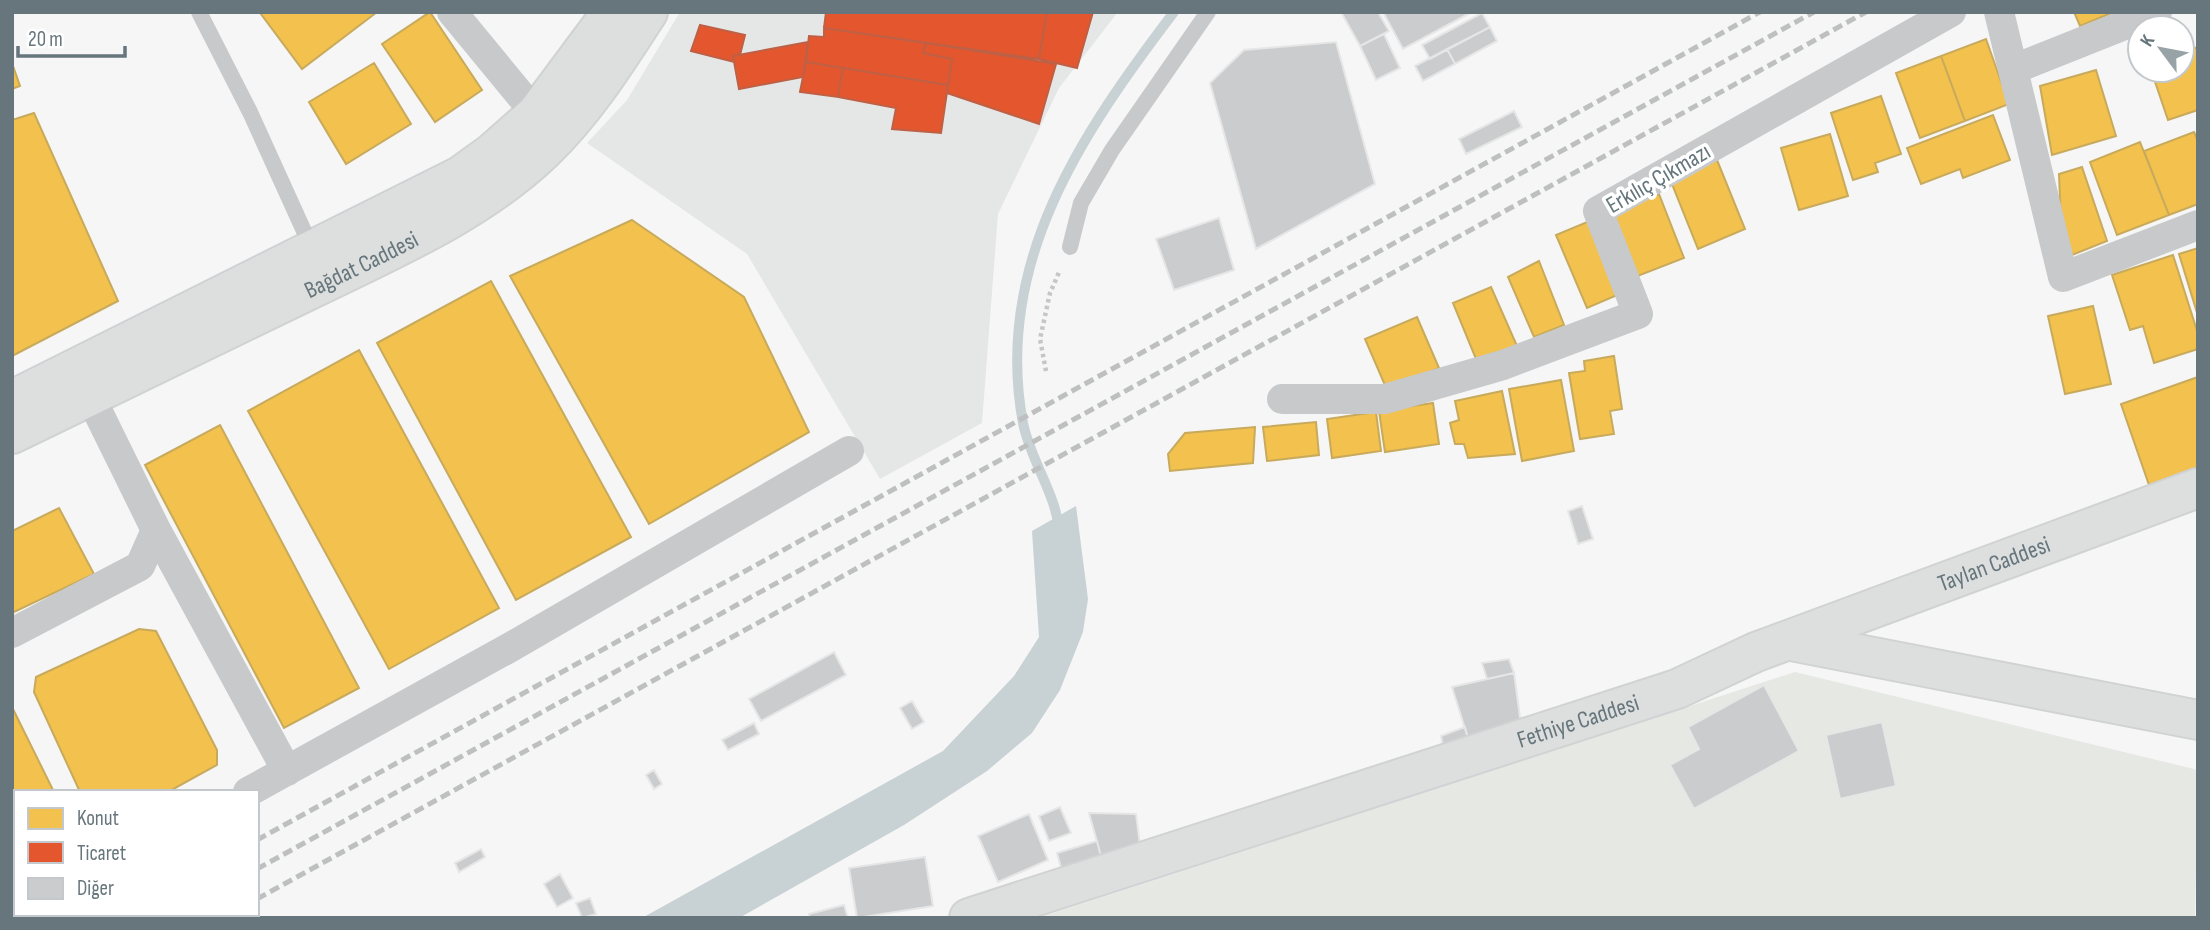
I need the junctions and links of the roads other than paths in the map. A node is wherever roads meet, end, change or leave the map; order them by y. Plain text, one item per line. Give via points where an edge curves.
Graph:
1 (199, 12) edge
2 (452, 12) edge
3 (611, 12) edge
4 (648, 12) edge
5 (1208, 12) edge
6 (1951, 12) edge
7 (1999, 12) edge
8 (2157, 12) edge
9 (2014, 69) junction
10 (536, 114) junction
11 (2198, 225) edge
12 (1070, 247) road end
13 (313, 251) junction
14 (90, 396) junction
15 (1282, 399) dead end
16 (12, 400) edge
17 (12, 434) edge
18 (849, 451) dead end
19 (2198, 488) edge
20 (156, 530) junction
21 (12, 633) edge
22 (1791, 641) junction
23 (2198, 720) edge
24 (287, 771) junction
25 (252, 790) edge
26 (969, 918) edge

1 - 13 lane
2 - 10 street
3 - 10 street, Bağdat Caddesi
4 - 14 street, Bağdat Caddesi via 558,136 483,199 367,262
5 - 12 lane via 1105,161 1081,203
6 - 15 street, Erkılıç Çıkmazı via 1598,211 1638,314 1503,365 1385,399
7 - 9 street
8 - 9 street
9 - 11 street via 2063,277
10 - 13 street, Bağdat Caddesi via 460,176
13 - 16 street, Bağdat Caddesi
14 - 17 street, Bağdat Caddesi
14 - 20 street
18 - 24 street
19 - 22 street, Taylan Caddesi
20 - 21 street via 140,566
20 - 24 street
22 - 23 street, Fethiye Caddesi
22 - 26 street, Fethiye Caddesi via 1677,688
24 - 25 street

